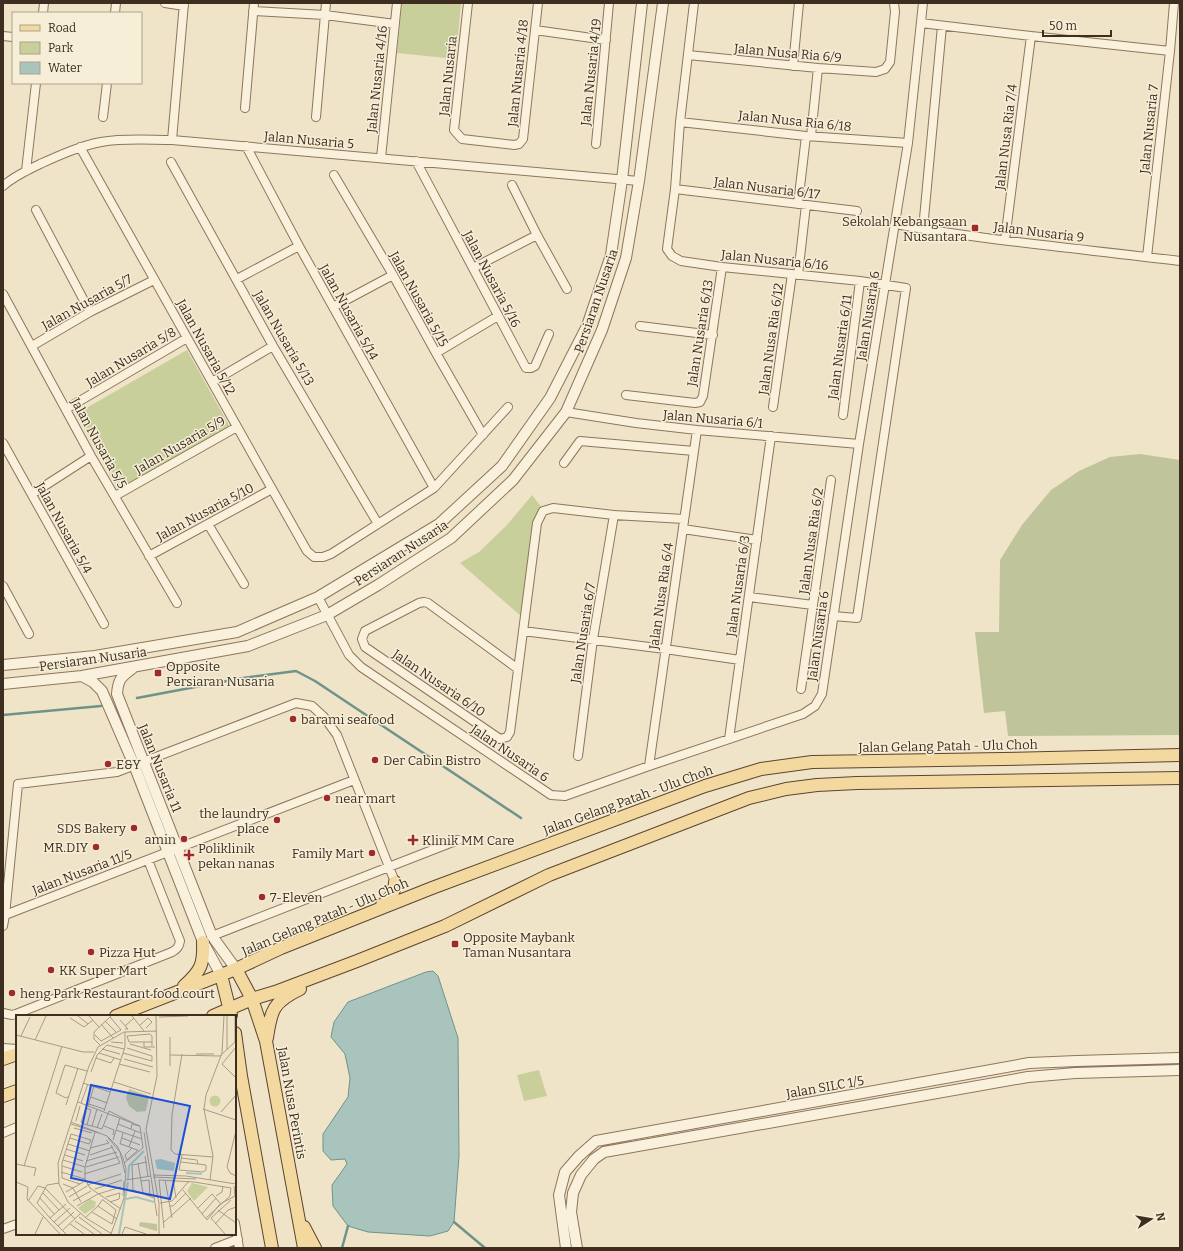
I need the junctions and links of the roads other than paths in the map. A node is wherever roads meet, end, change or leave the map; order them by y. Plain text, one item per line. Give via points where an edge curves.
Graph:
1 (165, 3) edge
2 (326, 3) edge
3 (396, 3) edge
4 (468, 3) edge
5 (538, 3) edge
6 (610, 3) edge
7 (642, 3) edge
8 (663, 3) edge
9 (694, 3) edge
10 (799, 3) edge
11 (894, 3) edge
12 (923, 3) edge
13 (1174, 3) edge
14 (184, 4) edge
15 (253, 7) edge
16 (325, 15) junction
17 (921, 23) junction
18 (395, 24) junction
19 (942, 26) junction
20 (535, 30) junction
21 (1031, 36) junction
22 (606, 40) junction
23 (1170, 51) junction
24 (688, 56) junction
25 (792, 66) junction
26 (818, 68) junction
27 (36, 84) edge
28 (107, 84) edge
29 (245, 108) dead end
30 (103, 117) dead end
31 (316, 117) dead end
32 (680, 122) junction
33 (808, 136) junction
34 (172, 140) junction
35 (519, 144) joint
36 (596, 144) dead end
37 (908, 144) junction
38 (246, 146) junction
39 (80, 147) junction
40 (381, 158) junction
41 (416, 161) junction
42 (171, 162) dead end
43 (26, 171) junction
44 (334, 175) dead end
45 (622, 180) junction
46 (639, 181) junction
47 (4, 182) edge
48 (512, 185) dead end
49 (675, 189) junction
50 (802, 204) junction
51 (36, 210) dead end
52 (857, 211) dead end
53 (895, 224) junction
54 (923, 229) junction
55 (537, 235) junction
56 (1005, 240) junction
57 (299, 246) junction
58 (1147, 257) junction
59 (1180, 261) edge
60 (722, 267) junction
61 (473, 268) junction
62 (795, 274) junction
63 (393, 275) junction
64 (237, 279) junction
65 (154, 280) junction
66 (860, 281) junction
67 (885, 286) junction
68 (568, 289) dead end
69 (3, 294) edge
70 (333, 307) junction
71 (90, 312) junction
72 (498, 316) junction
73 (640, 326) dead end
74 (549, 334) dead end
75 (712, 335) junction
76 (187, 338) junction
77 (32, 346) junction
78 (273, 346) junction
79 (436, 353) junction
80 (212, 382) junction
81 (626, 395) dead end
82 (508, 407) dead end
83 (773, 407) dead end
84 (66, 409) junction
85 (566, 412) junction
86 (843, 415) dead end
87 (237, 427) junction
88 (697, 430) junction
89 (483, 435) junction
90 (771, 436) junction
91 (3, 443) edge
92 (859, 444) junction
93 (694, 451) junction
94 (92, 456) junction
95 (564, 463) dead end
96 (832, 480) dead end
97 (434, 488) junction
98 (272, 489) junction
99 (32, 494) junction
100 (115, 496) junction
101 (614, 515) junction
102 (684, 519) junction
103 (208, 524) junction
104 (378, 524) junction
105 (683, 529) junction
106 (757, 540) junction
107 (149, 556) junction
108 (244, 584) dead end
109 (3, 586) edge
110 (318, 597) junction
111 (749, 597) junction
112 (177, 603) dead end
113 (814, 605) junction
114 (327, 615) junction
115 (833, 616) junction
116 (104, 624) dead end
117 (523, 631) junction
118 (29, 634) dead end
119 (593, 640) junction
120 (665, 649) junction
121 (740, 660) junction
122 (3, 665) edge
123 (134, 666) junction
124 (518, 669) junction
125 (82, 676) junction
126 (3, 684) edge
127 (801, 689) dead end
128 (729, 738) junction
129 (1180, 755) edge
130 (578, 756) dead end
131 (138, 763) junction
132 (649, 766) junction
133 (1180, 778) edge
134 (354, 780) junction
135 (458, 840) dead end
136 (178, 848) junction
137 (168, 852) junction
138 (148, 860) junction
139 (389, 867) junction
140 (394, 882) junction
141 (432, 888) junction
142 (367, 914) junction
143 (5, 915) junction
144 (3, 926) edge
145 (208, 939) junction
146 (357, 961) junction
147 (236, 969) junction
148 (221, 975) junction
149 (178, 992) junction
150 (252, 999) junction
151 (231, 1012) edge
152 (3, 1013) edge
153 (119, 1015) edge
154 (218, 1015) edge
155 (236, 1040) edge
156 (266, 1041) junction
157 (3, 1048) edge
158 (16, 1049) edge
159 (16, 1054) edge
160 (236, 1058) edge
161 (1180, 1058) edge
162 (3, 1059) edge
163 (1180, 1070) edge
164 (241, 1076) junction
165 (16, 1091) edge
166 (3, 1096) edge
167 (16, 1127) edge
168 (3, 1132) edge
169 (298, 1215) junction
170 (16, 1224) edge
171 (236, 1228) edge
172 (3, 1229) edge
173 (238, 1239) junction
174 (215, 1248) edge
175 (239, 1248) edge
176 (272, 1248) edge
177 (304, 1248) edge
178 (315, 1248) edge
179 (566, 1248) edge
180 (577, 1248) edge

1 - 14 street
2 - 16 street
3 - 18 street, Jalan Nusaria 4/16
4 - 35 street, Jalan Nusaria via 454,130 462,139
5 - 20 street, Jalan Nusaria 4/18
6 - 22 street, Jalan Nusaria 4/19
7 - 45 street, Persiaran Nusaria
8 - 46 street, Persiaran Nusaria
9 - 24 street
10 - 25 street
11 - 26 street, Jalan Nusa Ria 6/9 via 890,62 885,69 876,72
12 - 17 street, Jalan Nusaria 6
13 - 23 street, Jalan Nusaria 7
14 - 34 street
15 - 16 street
15 - 29 street
16 - 18 street
16 - 31 street
17 - 19 street
17 - 37 street, Jalan Nusaria 6
18 - 40 street, Jalan Nusaria 4/16
19 - 21 street
19 - 54 street
20 - 22 street
20 - 35 street, Jalan Nusaria 4/18 via 523,139
21 - 23 street
21 - 56 street, Jalan Nusa Ria 7/4
22 - 36 street, Jalan Nusaria 4/19
23 - 58 street, Jalan Nusaria 7
24 - 25 street, Jalan Nusa Ria 6/9
24 - 32 street
25 - 26 street, Jalan Nusa Ria 6/9
26 - 33 street
27 - 43 street
28 - 30 street
32 - 33 street, Jalan Nusa Ria 6/18
32 - 49 street
33 - 37 street, Jalan Nusa Ria 6/18
33 - 50 street
34 - 38 street, Jalan Nusaria 5
34 - 39 street, Jalan Nusaria 5 via 121,140
37 - 53 street, Jalan Nusaria 6
38 - 40 street, Jalan Nusaria 5
38 - 57 street, Jalan Nusaria 5/14
39 - 43 street, Jalan Nusaria 5
39 - 65 street, Jalan Nusaria 5/12
40 - 41 street, Jalan Nusaria 5
41 - 45 street, Jalan Nusaria 5
41 - 61 street, Jalan Nusaria 5/16
42 - 64 street, Jalan Nusaria 5/13
43 - 47 street, Jalan Nusaria 5
44 - 63 street, Jalan Nusaria 5/15
45 - 46 street
45 - 110 street, Persiaran Nusaria via 611,255 587,326 550,398 502,466 439,524
46 - 85 street, Persiaran Nusaria via 626,258 602,330
48 - 55 street
49 - 50 street, Jalan Nusaria 6/17
49 - 60 street, Jalan Nusaria 6/16 via 667,249 672,256 681,261
50 - 52 street, Jalan Nusaria 6/17
50 - 62 street, Jalan Nusa Ria 6/12
51 - 71 street
53 - 54 street, Jalan Nusaria 9
53 - 67 street, Jalan Nusaria 6
54 - 56 street, Jalan Nusaria 9
55 - 61 street
55 - 68 street
56 - 58 street, Jalan Nusaria 9
57 - 64 street
57 - 70 street, Jalan Nusaria 5/14
58 - 59 street, Jalan Nusaria 9
60 - 62 street, Jalan Nusaria 6/16
60 - 75 street, Jalan Nusaria 6/13
61 - 72 street, Jalan Nusaria 5/16
62 - 66 street, Jalan Nusaria 6/16
62 - 83 street, Jalan Nusa Ria 6/12
63 - 70 street
63 - 79 street, Jalan Nusaria 5/15
64 - 78 street, Jalan Nusaria 5/13
65 - 71 street, Jalan Nusaria 5/7
65 - 76 street, Jalan Nusaria 5/12
66 - 67 street, Jalan Nusaria 6/16
66 - 86 street, Jalan Nusaria 6/11
67 - 92 street, Jalan Nusaria 6
67 - 115 street, Jalan Nusaria 6/16 via 906,288 857,618
69 - 77 street, Jalan Nusaria 5/5
70 - 97 street, Jalan Nusaria 5/14
71 - 77 street, Jalan Nusaria 5/7
72 - 74 street, Jalan Nusaria 5/16 via 526,368 535,366
72 - 79 street
73 - 75 street
75 - 81 street, Jalan Nusaria 6/13 via 700,402
76 - 80 street, Jalan Nusaria 5/12
76 - 84 street, Jalan Nusaria 5/8
77 - 84 street, Jalan Nusaria 5/5
78 - 80 street
78 - 104 street, Jalan Nusaria 5/13
79 - 89 street, Jalan Nusaria 5/15
80 - 87 street, Jalan Nusaria 5/12
82 - 89 street
84 - 94 street, Jalan Nusaria 5/5
85 - 88 street, Jalan Nusaria 6/1
85 - 114 street, Persiaran Nusaria via 514,480 451,538
87 - 98 street, Jalan Nusaria 5/12
87 - 100 street, Jalan Nusaria 5/9
88 - 90 street, Jalan Nusaria 6/1
88 - 93 street, Jalan Nusa Ria 6/4
89 - 97 street
90 - 92 street, Jalan Nusaria 6/1
90 - 106 street, Jalan Nusaria 6/3
91 - 99 street, Jalan Nusaria 5/4
92 - 115 street, Jalan Nusaria 6
93 - 95 street via 580,441
93 - 102 street, Jalan Nusa Ria 6/4
94 - 99 street
94 - 100 street, Jalan Nusaria 5/5
96 - 113 street, Jalan Nusa Ria 6/2
97 - 104 street
98 - 103 street, Jalan Nusaria 5/10
98 - 104 street, Jalan Nusaria 5/12 via 314,557 331,554
99 - 116 street, Jalan Nusaria 5/4
100 - 107 street, Jalan Nusaria 5/5
101 - 102 street
101 - 117 street via 553,508 543,511 537,523
101 - 119 street, Jalan Nusaria 6/7
102 - 105 street, Jalan Nusa Ria 6/4
103 - 107 street, Jalan Nusaria 5/10
103 - 108 street
105 - 106 street
105 - 120 street, Jalan Nusa Ria 6/4
106 - 111 street, Jalan Nusaria 6/3
107 - 112 street, Jalan Nusaria 5/5
109 - 118 street
110 - 114 street, Jalan Nusaria 6
110 - 122 street, Persiaran Nusaria via 236,632 95,656
111 - 113 street
111 - 121 street, Jalan Nusaria 6/3
113 - 127 street, Jalan Nusa Ria 6/2
114 - 123 street, Persiaran Nusaria via 248,646
114 - 132 street, Jalan Nusaria 6 via 349,655 361,667 551,795 565,796
115 - 128 street, Jalan Nusaria 6 via 822,694 815,706 803,714
117 - 119 street
117 - 124 street
119 - 120 street
119 - 130 street, Jalan Nusaria 6/7
120 - 121 street
120 - 132 street, Jalan Nusa Ria 6/4
121 - 128 street, Jalan Nusaria 6/3
123 - 125 street, Persiaran Nusaria
123 - 131 street, Jalan Nusaria 11 via 121,677 117,694
124 - 124 street, Jalan Nusaria 6/10 via 424,602 365,631 362,639 365,647 500,739 507,737 510,732
125 - 126 street, Persiaran Nusaria
125 - 131 street, Jalan Nusaria 11 via 102,691
128 - 132 street, Jalan Nusaria 6
129 - 141 main road, Jalan Gelang Patah - Ulu Choh via 812,762 761,769 705,786
131 - 134 street via 296,703 312,706 324,716 337,735
131 - 136 street, Jalan Nusaria 11
131 - 137 street, Jalan Nusaria 11
131 - 143 street via 117,772 18,784
133 - 146 main road via 857,783 786,789 749,798 549,875 445,926
134 - 136 street, Jalan Nusaria 11/5
134 - 139 street
135 - 139 street
136 - 137 street, Jalan Nusaria 11/5
136 - 145 street, Jalan Nusaria 11
137 - 138 street, Jalan Nusaria 11/5
137 - 145 street, Jalan Nusaria 11
138 - 143 street, Jalan Nusaria 11/5
138 - 152 street via 180,941 179,946 172,952 16,1014
139 - 140 street
139 - 145 street
140 - 141 main road via 406,892
140 - 142 main road via 395,891 391,897
141 - 142 main road, Jalan Gelang Patah - Ulu Choh
142 - 147 main road, Jalan Gelang Patah - Ulu Choh via 280,948
143 - 144 street
145 - 147 street, Jalan Nusaria 11
145 - 148 street, Jalan Nusaria 11
145 - 149 main road via 196,975
146 - 150 main road
146 - 156 main road via 288,995 275,1006 270,1017
147 - 148 main road, Jalan Gelang Patah - Ulu Choh
147 - 150 main road, Jalan Nusa Perintis
148 - 149 main road, Jalan Gelang Patah - Ulu Choh
148 - 151 main road
149 - 153 main road, Jalan Gelang Patah - Ulu Choh
150 - 151 main road
150 - 156 main road, Jalan Nusa Perintis
151 - 154 main road
155 - 164 main road
156 - 169 main road, Jalan Nusa Perintis
157 - 158 street
159 - 162 main road
160 - 164 main road
161 - 179 street, Jalan SILC 1/5 via 1029,1063 596,1141 565,1172 559,1195
163 - 180 street, Jalan SILC 1/5 via 1028,1077 604,1152 594,1159 581,1175 573,1193 571,1212
164 - 176 main road
165 - 166 main road
167 - 168 street
169 - 177 main road, Jalan Nusa Perintis
169 - 178 main road
170 - 172 street
171 - 173 street
173 - 174 street
173 - 175 street

